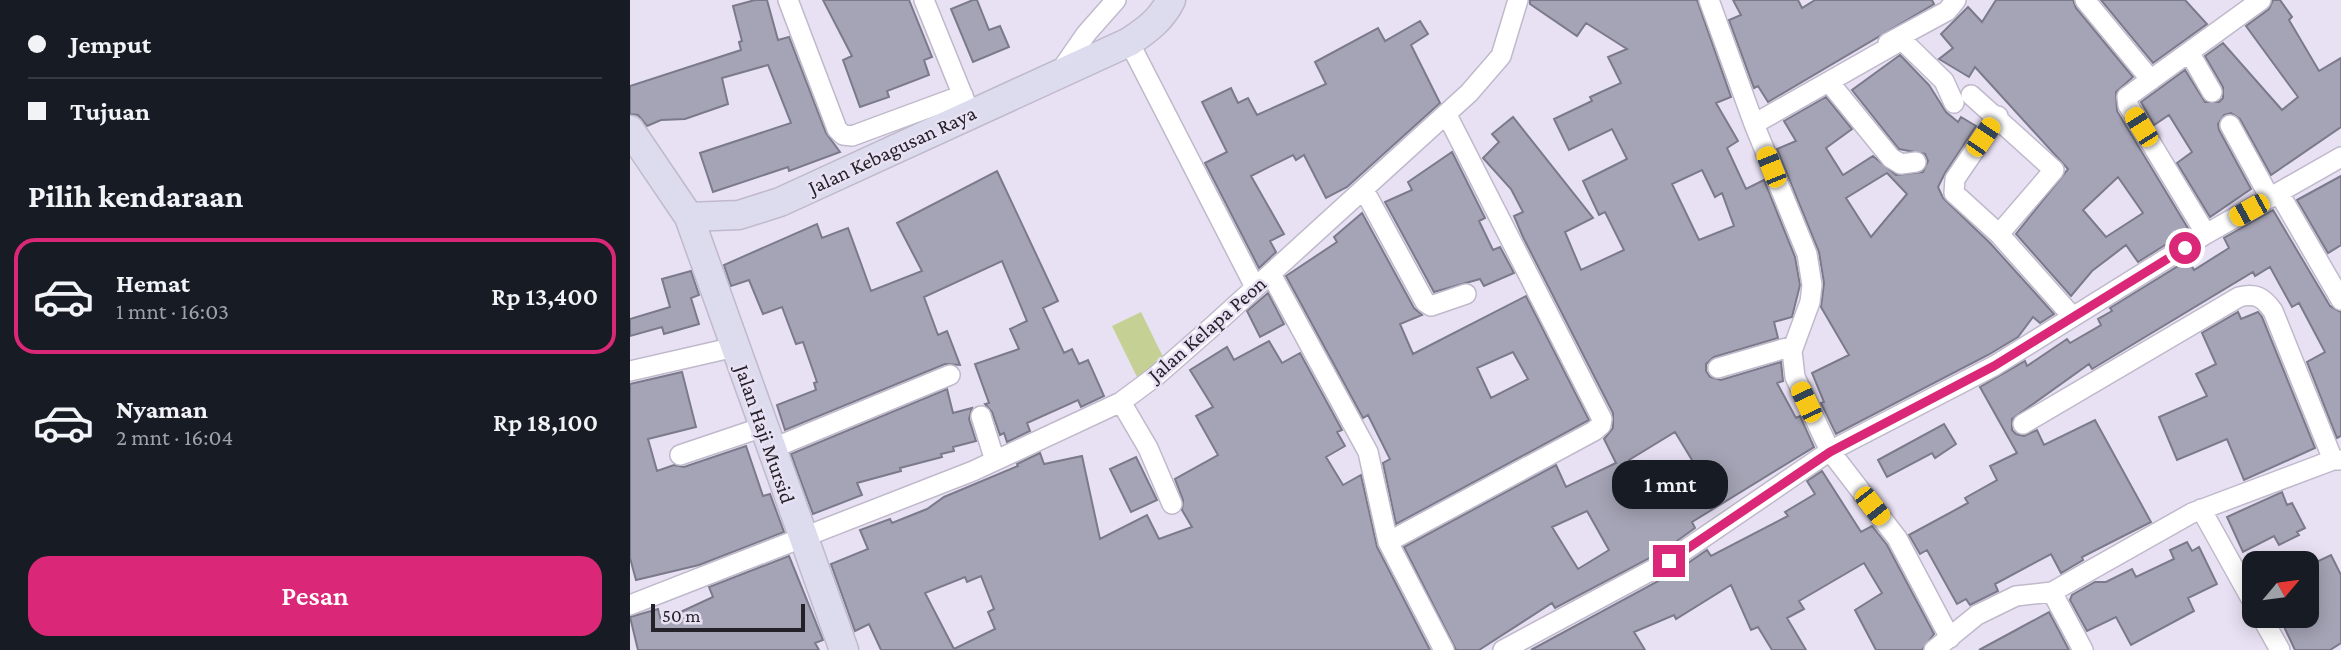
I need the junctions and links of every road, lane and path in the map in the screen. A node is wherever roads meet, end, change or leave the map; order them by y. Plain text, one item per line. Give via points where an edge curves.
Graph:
1 (788, 0) edge
2 (924, 0) edge
3 (1116, 0) edge
4 (1171, 0) edge
5 (1518, 0) edge
6 (1709, 0) edge
7 (1956, 0) edge
8 (2085, 0) edge
9 (2261, 0) edge
10 (1129, 41) junction
11 (2189, 52) junction
12 (1059, 73) junction
13 (2151, 80) junction
14 (1829, 82) junction
15 (2212, 92) dead end
16 (967, 105) junction
17 (1447, 115) junction
18 (1997, 117) junction
19 (1752, 120) junction
20 (2231, 124) dead end
21 (630, 130) edge
22 (2341, 157) edge
23 (1916, 162) dead end
24 (1364, 190) junction
25 (2275, 195) junction
26 (689, 217) junction
27 (1999, 234) junction
28 (2206, 234) junction
29 (1270, 274) junction
30 (1255, 287) junction
31 (1466, 294) dead end
32 (2341, 300) edge
33 (2072, 316) junction
34 (1793, 346) junction
35 (735, 347) junction
36 (1718, 368) dead end
37 (630, 371) edge
38 (950, 375) dead end
39 (1121, 402) junction
40 (981, 416) dead end
41 (2023, 424) dead end
42 (767, 438) junction
43 (1830, 452) junction
44 (680, 455) dead end
45 (2337, 460) edge
46 (995, 461) junction
47 (1172, 504) dead end
48 (2201, 509) junction
49 (801, 536) junction
50 (1388, 542) junction
51 (2242, 582) edge
52 (2052, 592) junction
53 (630, 605) edge
54 (2267, 628) edge
55 (1942, 644) edge
56 (844, 650) edge
57 (1444, 650) edge
58 (1503, 650) edge
59 (2083, 650) edge
60 (2280, 650) edge

1 - 16 street via 843,135
2 - 16 street
3 - 12 street
4 - 10 main road, Jalan Kebagusan Raya via 1151,27
5 - 17 street, Jalan Kelapa Peon via 1496,65
6 - 19 street
7 - 19 street via 1947,11
8 - 13 street
9 - 11 street
10 - 12 main road, Jalan Kebagusan Raya
10 - 30 street
11 - 13 street
11 - 15 street
12 - 16 main road, Jalan Kebagusan Raya
13 - 28 street via 2127,97 2128,105
14 - 18 street via 1902,40 1962,99
14 - 19 street
14 - 23 street via 1891,158 1902,164
16 - 26 main road, Jalan Kebagusan Raya via 758,210 716,218
17 - 24 street, Jalan Kelapa Peon
17 - 50 street via 1602,419 1601,425
18 - 27 street via 1952,187 1958,198
18 - 27 street via 2054,170
19 - 34 street via 1810,268 1810,302
20 - 25 street
21 - 26 main road
22 - 25 street
24 - 29 street, Jalan Kelapa Peon
24 - 31 street via 1425,302 1431,306
25 - 28 street
25 - 32 street
26 - 35 main road, Jalan Haji Mursid
27 - 33 street
28 - 33 street
29 - 30 street, Jalan Kelapa Peon
29 - 50 street via 1368,452
30 - 39 street, Jalan Kelapa Peon
33 - 43 street via 1994,366
34 - 36 street
34 - 43 street via 1790,359 1795,377
35 - 37 street
35 - 42 main road, Jalan Haji Mursid
38 - 42 street
39 - 46 street, Jalan Kelapa Peon
39 - 47 street via 1148,448
40 - 46 street
41 - 45 street via 2239,297 2252,294 2264,299 2273,311
42 - 44 street
42 - 49 main road, Jalan Haji Mursid
43 - 55 street via 1897,538
43 - 58 street via 1669,561
45 - 48 street
46 - 49 street, Jalan Kelapa Peon
48 - 51 street
48 - 52 street
49 - 53 street, Jalan Kelapa Peon
49 - 56 main road, Jalan Haji Mursid
50 - 57 street
52 - 55 street via 2015,596 1977,615
52 - 59 street
54 - 60 street

